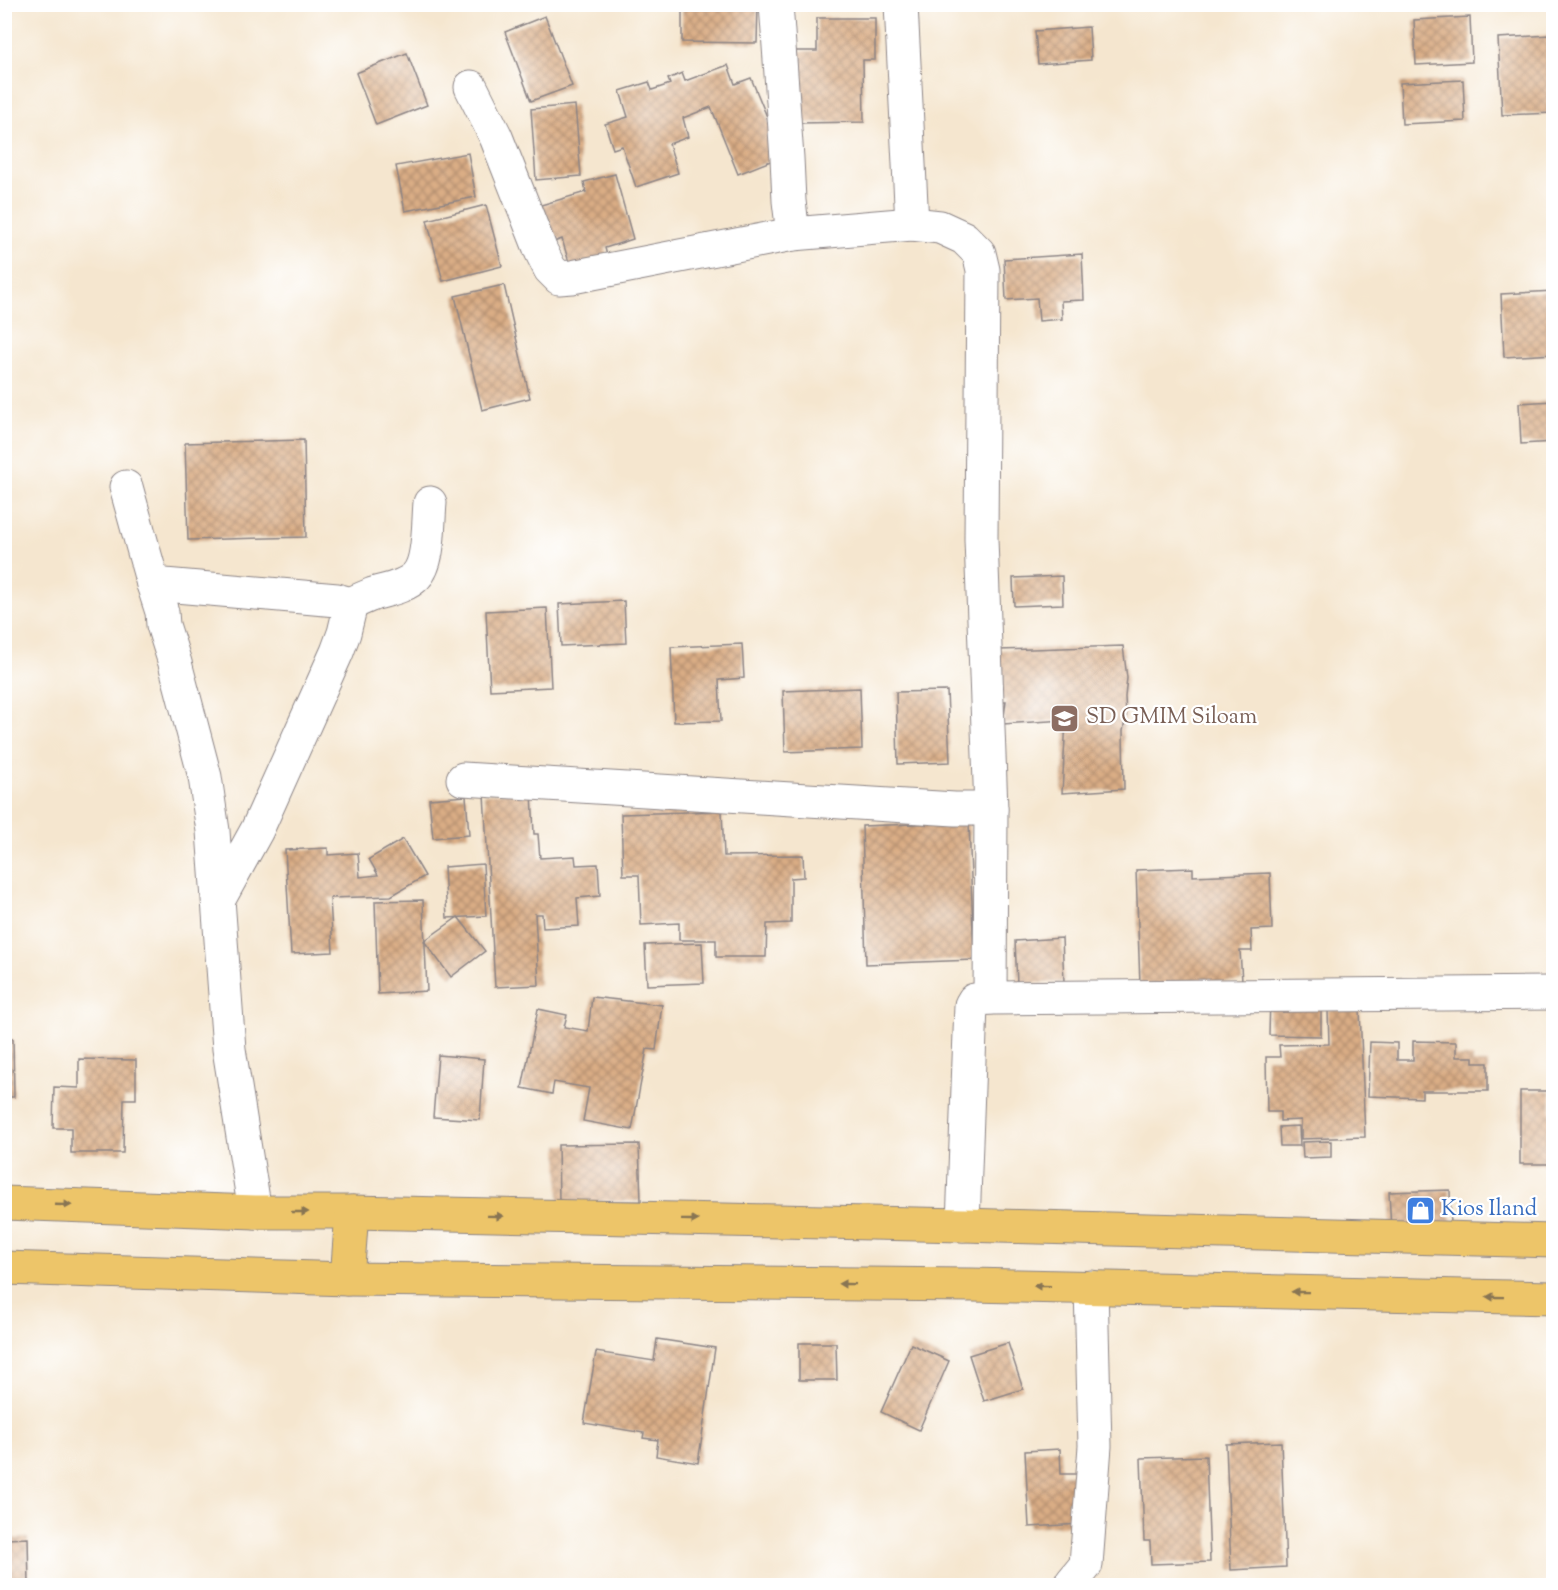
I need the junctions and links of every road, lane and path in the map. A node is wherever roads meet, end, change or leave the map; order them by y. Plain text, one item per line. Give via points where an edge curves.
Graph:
1 (776, 4) edge
2 (901, 4) edge
3 (471, 87) dead end
4 (912, 224) junction
5 (793, 234) junction
6 (126, 487) dead end
7 (430, 503) dead end
8 (153, 584) junction
9 (351, 604) junction
10 (463, 779) dead end
11 (991, 809) junction
12 (219, 899) junction
13 (1554, 993) edge
14 (990, 998) junction
15 (4, 1203) edge
16 (255, 1212) junction
17 (352, 1212) junction
18 (963, 1225) junction
19 (1554, 1241) edge
20 (4, 1268) edge
21 (347, 1279) junction
22 (1091, 1287) junction
23 (1554, 1298) edge
24 (1072, 1586) edge

1 - 5 street
2 - 4 street
3 - 5 street via 496,137 541,252 559,278
4 - 5 street
4 - 11 street via 940,227 964,238 979,253 983,270 981,539
6 - 8 street
7 - 9 street via 423,567 416,577
8 - 9 street
8 - 12 street via 205,777
9 - 12 street via 344,633 257,830
10 - 11 street
11 - 14 street
12 - 16 street via 229,1049
13 - 14 street
14 - 18 street via 974,1000 971,1005
15 -> 16 highway
16 -> 17 highway
17 -> 18 highway
17 - 21 highway
18 - 19 highway
20 - 21 highway
22 -> 21 highway
23 -> 22 highway
22 - 24 street via 1095,1446 1086,1565

